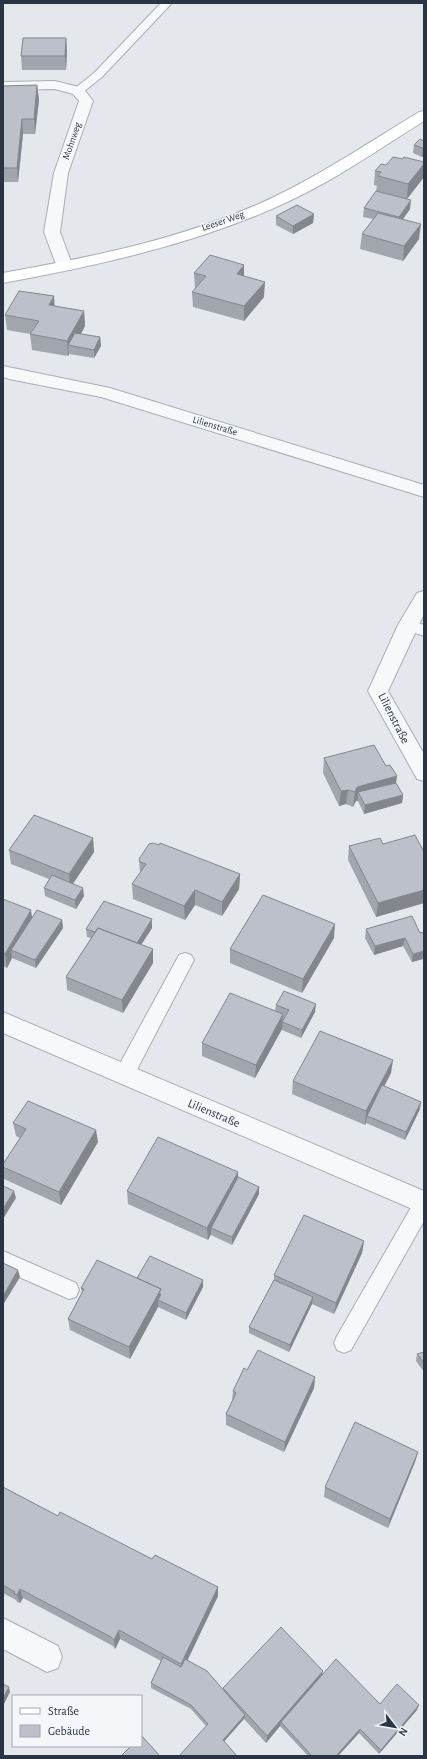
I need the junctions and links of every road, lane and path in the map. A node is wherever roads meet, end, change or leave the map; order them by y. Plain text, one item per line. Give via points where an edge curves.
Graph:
1 (167, 3) edge
2 (3, 86) edge
3 (78, 91) junction
4 (424, 115) edge
5 (65, 267) junction
6 (3, 278) edge
7 (3, 371) edge
8 (424, 491) edge
9 (424, 598) edge
10 (416, 628) edge
11 (424, 773) edge
12 (185, 960) dead end
13 (3, 1023) edge
14 (124, 1074) junction
15 (424, 1203) edge
16 (3, 1260) edge
17 (69, 1290) dead end
18 (344, 1343) dead end
19 (3, 1633) edge
20 (47, 1657) dead end

1 - 3 lane via 98,75
2 - 3 street via 55,86
3 - 5 street, Mohnweg via 86,101 61,173 52,232
4 - 5 street, Leeser Weg via 340,167 275,202 228,221 143,248
5 - 6 street, Leeser Weg
7 - 8 street, Lilienstraße via 104,392
9 - 10 street, Lilienstraße
10 - 11 street, Lilienstraße via 378,691
12 - 14 lane
13 - 14 street, Lilienstraße
14 - 15 street, Lilienstraße
15 - 18 lane
16 - 17 lane
19 - 20 street

